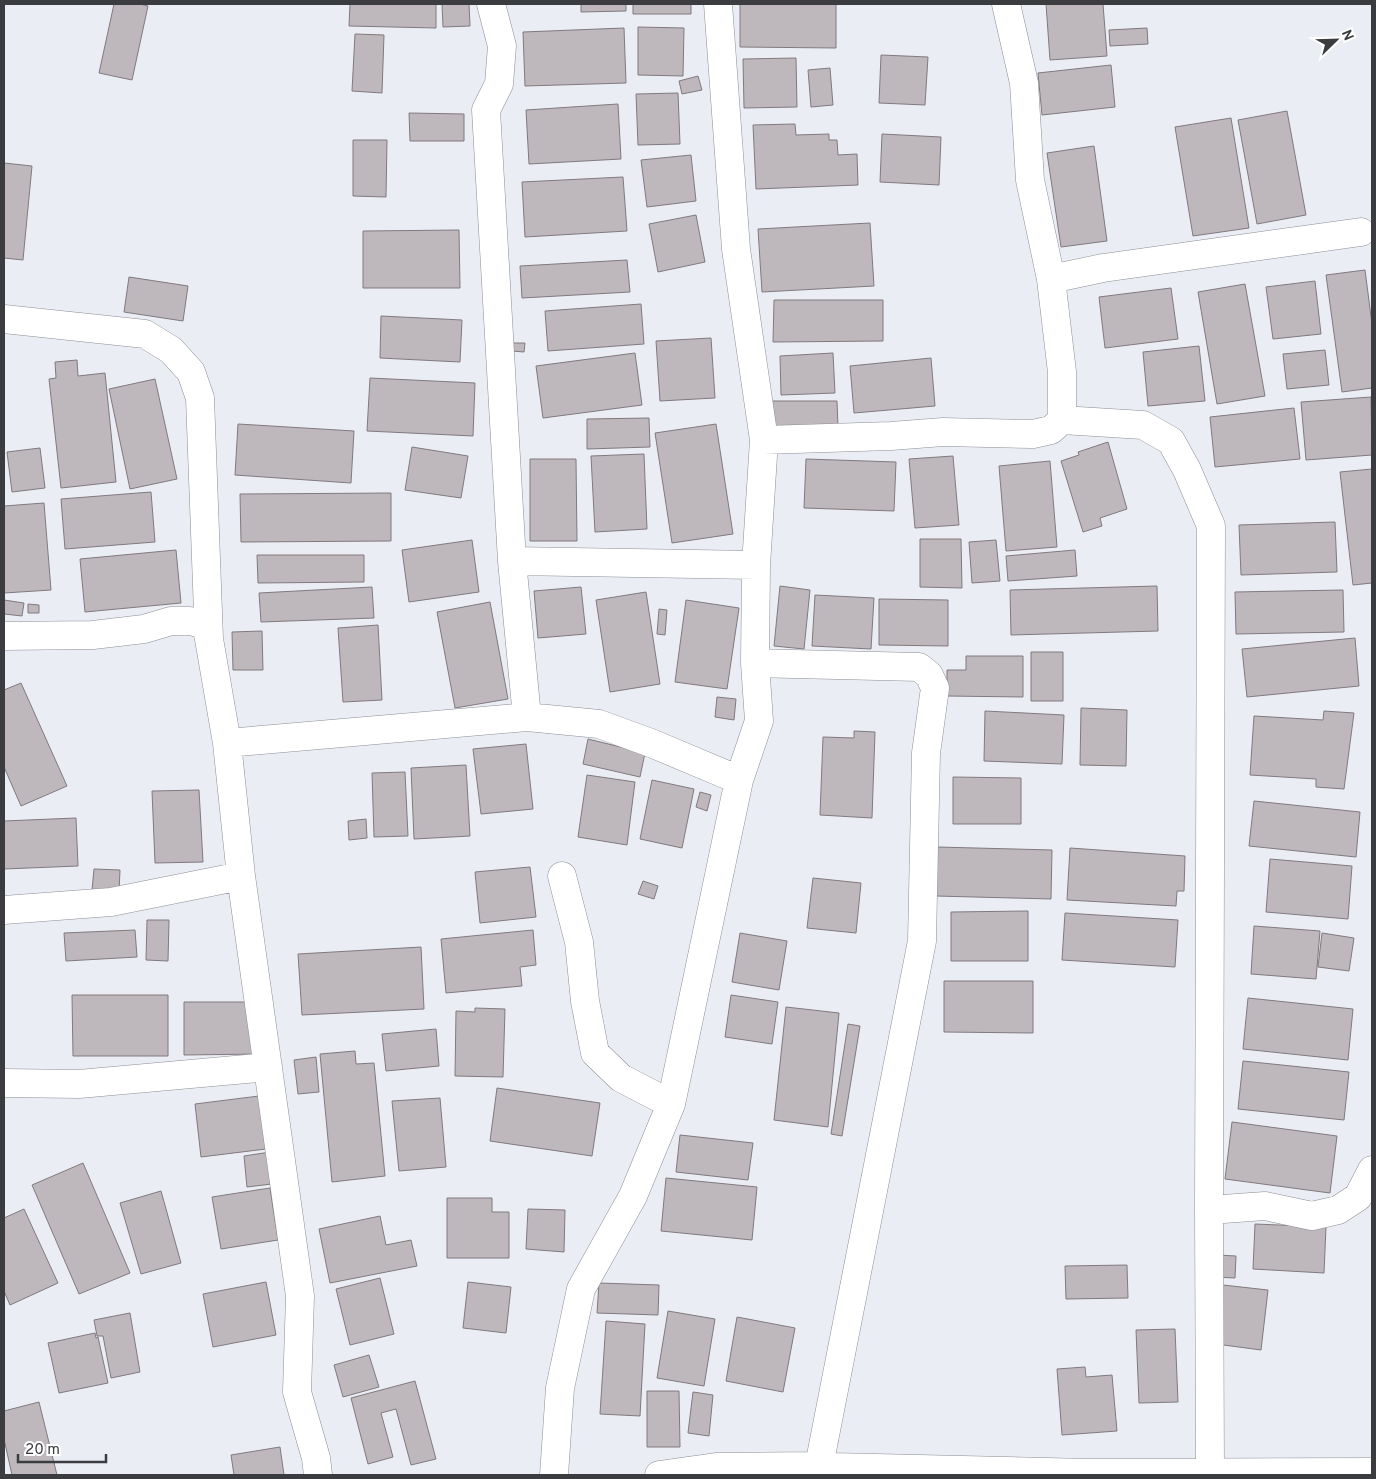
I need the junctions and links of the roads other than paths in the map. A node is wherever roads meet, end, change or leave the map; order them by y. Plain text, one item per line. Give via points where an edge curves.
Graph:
1 (492, 4) edge
2 (718, 4) edge
3 (1006, 4) edge
4 (1361, 232) dead end
5 (1051, 279) junction
6 (4, 319) edge
7 (1062, 420) junction
8 (764, 440) junction
9 (512, 561) junction
10 (756, 565) junction
11 (4, 636) edge
12 (209, 639) junction
13 (755, 663) junction
14 (527, 717) junction
15 (227, 743) junction
16 (738, 780) junction
17 (240, 876) junction
18 (562, 876) dead end
19 (4, 910) edge
20 (268, 1067) junction
21 (4, 1082) edge
22 (671, 1104) junction
23 (1372, 1170) edge
24 (1209, 1210) junction
25 (819, 1470) edge
26 (1210, 1472) junction
27 (1372, 1472) edge
28 (1089, 1474) edge
29 (318, 1475) edge
30 (554, 1475) edge
31 (660, 1475) edge

1 - 9 street via 502,46 499,84 486,110
2 - 8 street via 736,249
3 - 5 street via 1024,83 1030,180
4 - 5 street via 1103,268
5 - 7 street via 1062,372
6 - 12 street via 145,334 171,350 191,372 200,398
7 - 8 street via 1051,430 1034,434 943,432
7 - 24 street via 1143,425 1171,441 1211,526
8 - 10 street
9 - 10 street
9 - 14 street
10 - 13 street
11 - 12 street via 93,635 144,629 171,621 190,621 206,625
12 - 15 street
13 - 16 street via 759,721
13 - 25 street via 919,667 929,675 935,688 926,753 922,941
14 - 15 street
14 - 16 street via 599,724
15 - 17 street
16 - 22 street
17 - 19 street via 111,902
17 - 20 street
18 - 22 street via 579,942 595,1053 621,1078
20 - 21 street via 79,1084
20 - 29 street via 300,1296 297,1392
22 - 30 street via 633,1196 581,1289 560,1388
23 - 24 street via 1358,1197 1338,1210 1312,1216 1265,1206
24 - 26 street
25 - 28 street via 832,1467
25 - 31 street via 716,1467
26 - 27 street
26 - 28 street

